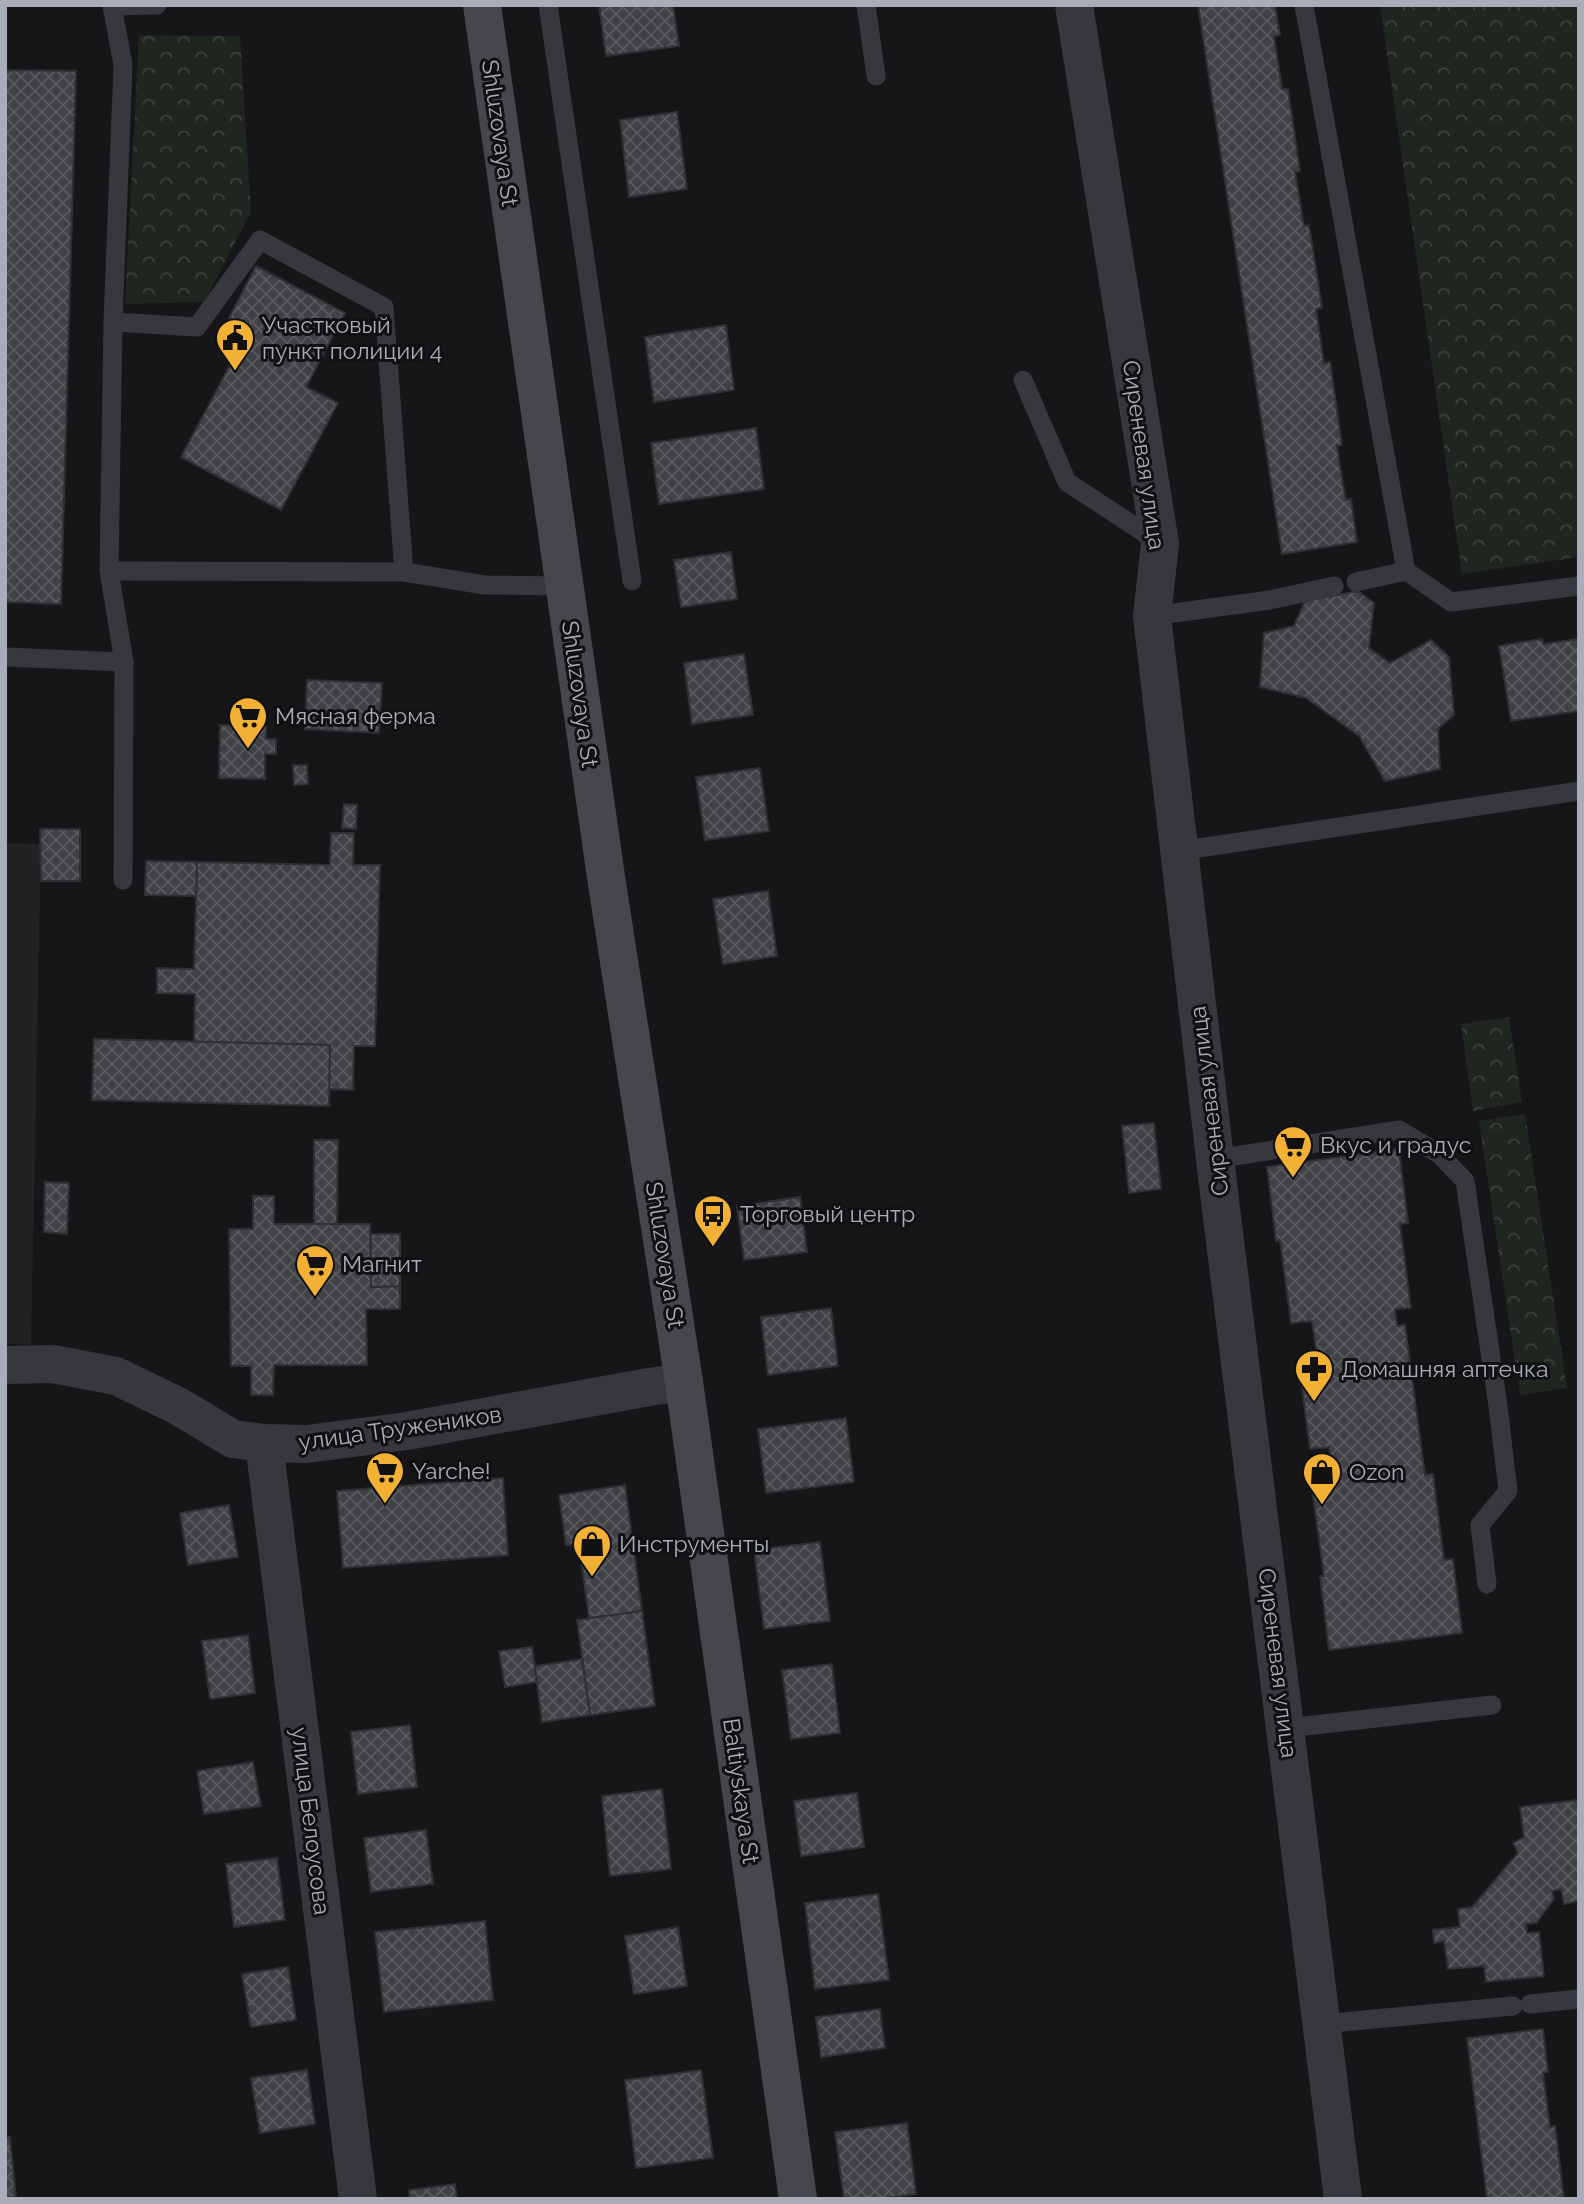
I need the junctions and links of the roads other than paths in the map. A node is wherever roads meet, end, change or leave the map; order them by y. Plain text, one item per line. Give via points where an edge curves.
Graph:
1 (157, 5) edge
2 (482, 5) edge
3 (548, 5) edge
4 (866, 5) edge
5 (1074, 5) edge
6 (1304, 5) edge
7 (112, 6) edge
8 (876, 76) dead end
9 (113, 322) junction
10 (1023, 380) dead end
11 (1160, 544) junction
12 (109, 571) junction
13 (1406, 571) junction
14 (404, 572) junction
15 (632, 581) dead end
16 (1356, 582) dead end
17 (565, 586) junction
18 (1334, 586) dead end
19 (1579, 586) edge
20 (1152, 616) junction
21 (5, 657) edge
22 (124, 662) junction
23 (1579, 791) edge
24 (1178, 851) junction
25 (123, 880) dead end
26 (1216, 1159) junction
27 (5, 1365) edge
28 (684, 1382) junction
29 (264, 1443) junction
30 (1488, 1584) dead end
31 (1492, 1705) dead end
32 (1287, 1728) junction
33 (1579, 1999) edge
34 (1321, 2024) junction
35 (358, 2199) edge
36 (798, 2199) edge
37 (1343, 2199) edge

1 - 7 lane
2 - 17 main road, Shluzovaya St
3 - 15 lane
4 - 8 lane
5 - 11 street, Сиреневая улица
6 - 13 lane
7 - 9 lane via 123,65
9 - 12 lane
9 - 14 lane via 198,327 260,240 384,307
10 - 11 lane via 1067,482
11 - 20 street, Сиреневая улица
12 - 14 lane
12 - 22 lane
13 - 16 lane
13 - 19 lane via 1451,602
14 - 17 lane via 485,585
17 - 28 main road, Shluzovaya St
18 - 20 lane
20 - 24 street, Сиреневая улица
21 - 22 lane
22 - 25 lane
23 - 24 lane
24 - 26 street, Сиреневая улица
26 - 30 lane via 1399,1130 1439,1154 1465,1181 1508,1491 1480,1525
26 - 32 street, Сиреневая улица
27 - 29 street, улица Тружеников via 53,1364 116,1376 233,1439
28 - 29 street, улица Тружеников via 407,1431 307,1444
28 - 36 main road, Baltiyskaya St
29 - 35 street, улица Белоусова
31 - 32 lane
32 - 34 street, Сиреневая улица
33 - 34 lane
34 - 37 street, Сиреневая улица

